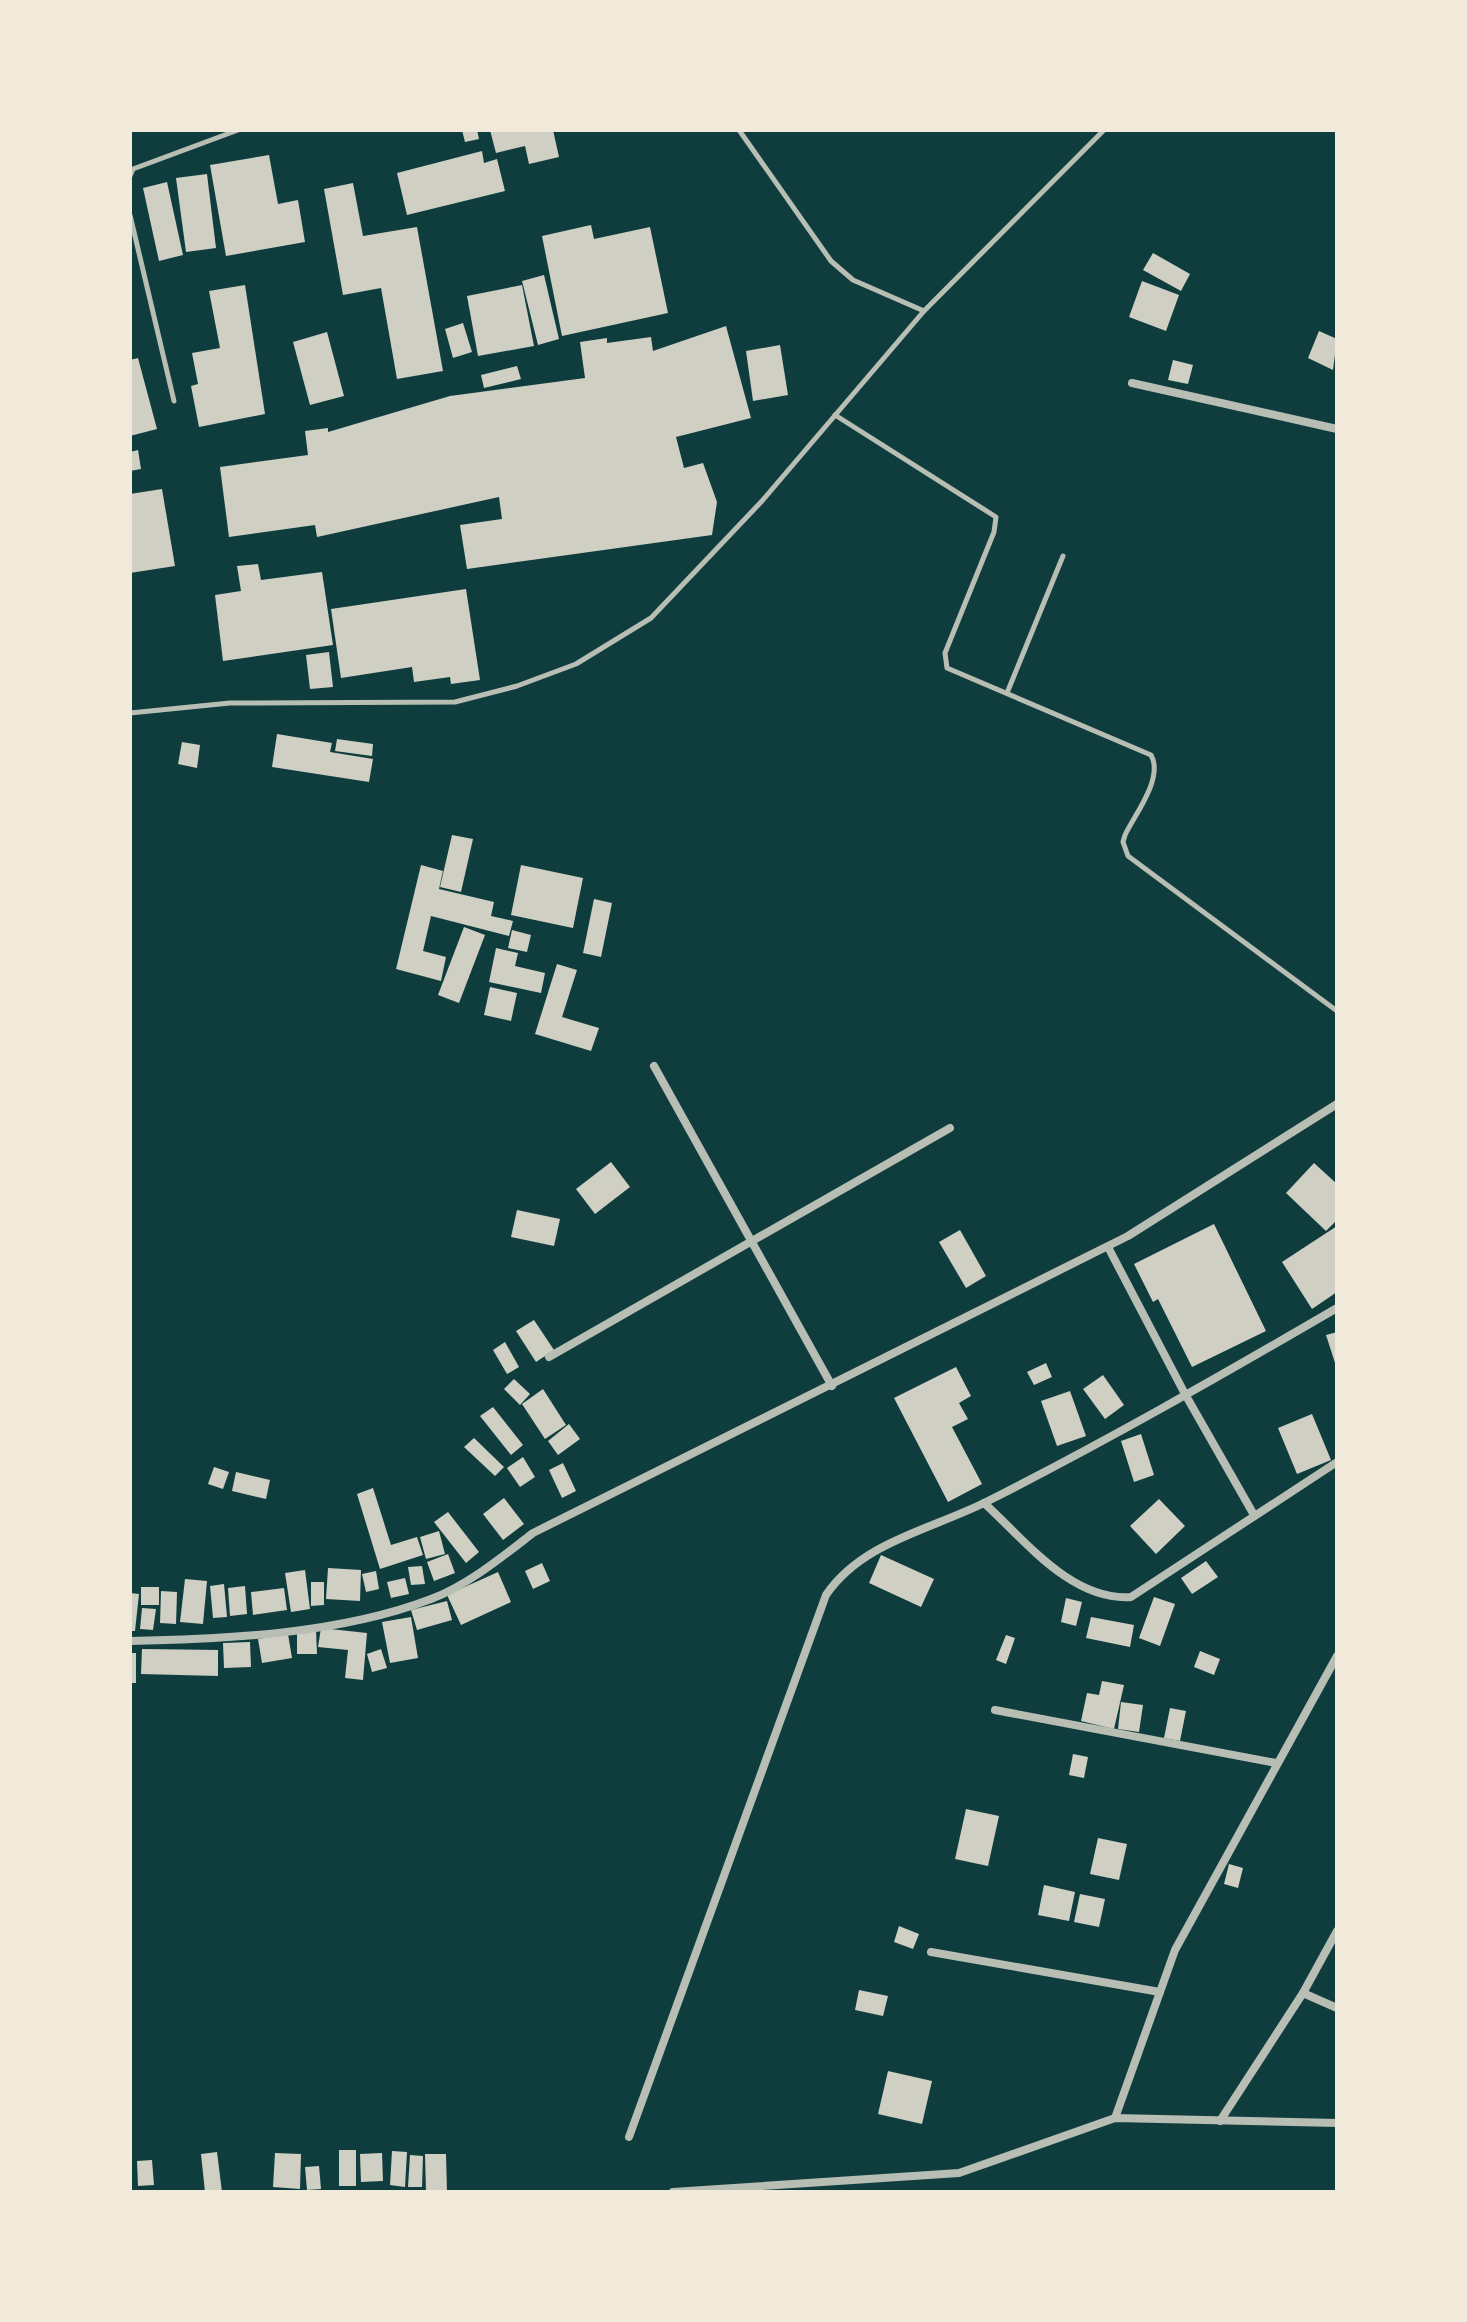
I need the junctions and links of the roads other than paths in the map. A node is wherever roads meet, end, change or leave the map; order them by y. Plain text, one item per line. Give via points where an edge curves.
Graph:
1 (238, 130) edge
2 (739, 130) edge
3 (1104, 130) edge
4 (130, 176) edge
5 (130, 215) edge
6 (924, 311) junction
7 (1132, 383) dead end
8 (174, 401) dead end
9 (835, 415) junction
10 (1337, 429) edge
11 (1063, 556) dead end
12 (1007, 693) junction
13 (130, 713) edge
14 (1337, 1011) edge
15 (654, 1066) dead end
16 (1337, 1104) edge
17 (950, 1128) dead end
18 (752, 1241) junction
19 (1108, 1247) junction
20 (1337, 1308) edge
21 (549, 1357) dead end
22 (832, 1386) junction
23 (1185, 1394) junction
24 (1337, 1462) edge
25 (984, 1503) junction
26 (1254, 1515) junction
27 (130, 1641) edge
28 (1337, 1656) edge
29 (995, 1710) dead end
30 (1276, 1763) junction
31 (1337, 1931) edge
32 (931, 1952) dead end
33 (1160, 1992) junction
34 (1303, 1993) junction
35 (1337, 2008) edge
36 (1115, 2118) junction
37 (1220, 2121) junction
38 (1337, 2123) edge
39 (629, 2137) dead end
40 (673, 2192) edge

1 - 4 lane via 133,169
2 - 6 lane via 831,261 853,280
3 - 6 lane
5 - 8 lane
6 - 9 lane
7 - 10 street
9 - 12 lane via 996,517 944,660 954,673
9 - 13 lane via 651,618 576,664 455,702 230,703
11 - 12 lane
12 - 14 lane via 1151,755 1153,780 1123,842 1128,856
15 - 18 street
16 - 19 street
17 - 18 street
18 - 21 street
18 - 22 street
19 - 22 street
19 - 23 street
20 - 23 street
22 - 27 street via 533,1533 489,1567 434,1598 369,1619 204,1639
23 - 25 street
23 - 26 street
24 - 26 street
25 - 26 street via 1072,1581 1115,1598 1146,1590
25 - 39 street via 864,1556 826,1595
28 - 30 street
29 - 30 street
30 - 33 street via 1175,1950
31 - 34 street
32 - 33 street
33 - 36 street
34 - 35 street
34 - 37 street
36 - 37 street
36 - 40 street via 959,2173
37 - 38 street

